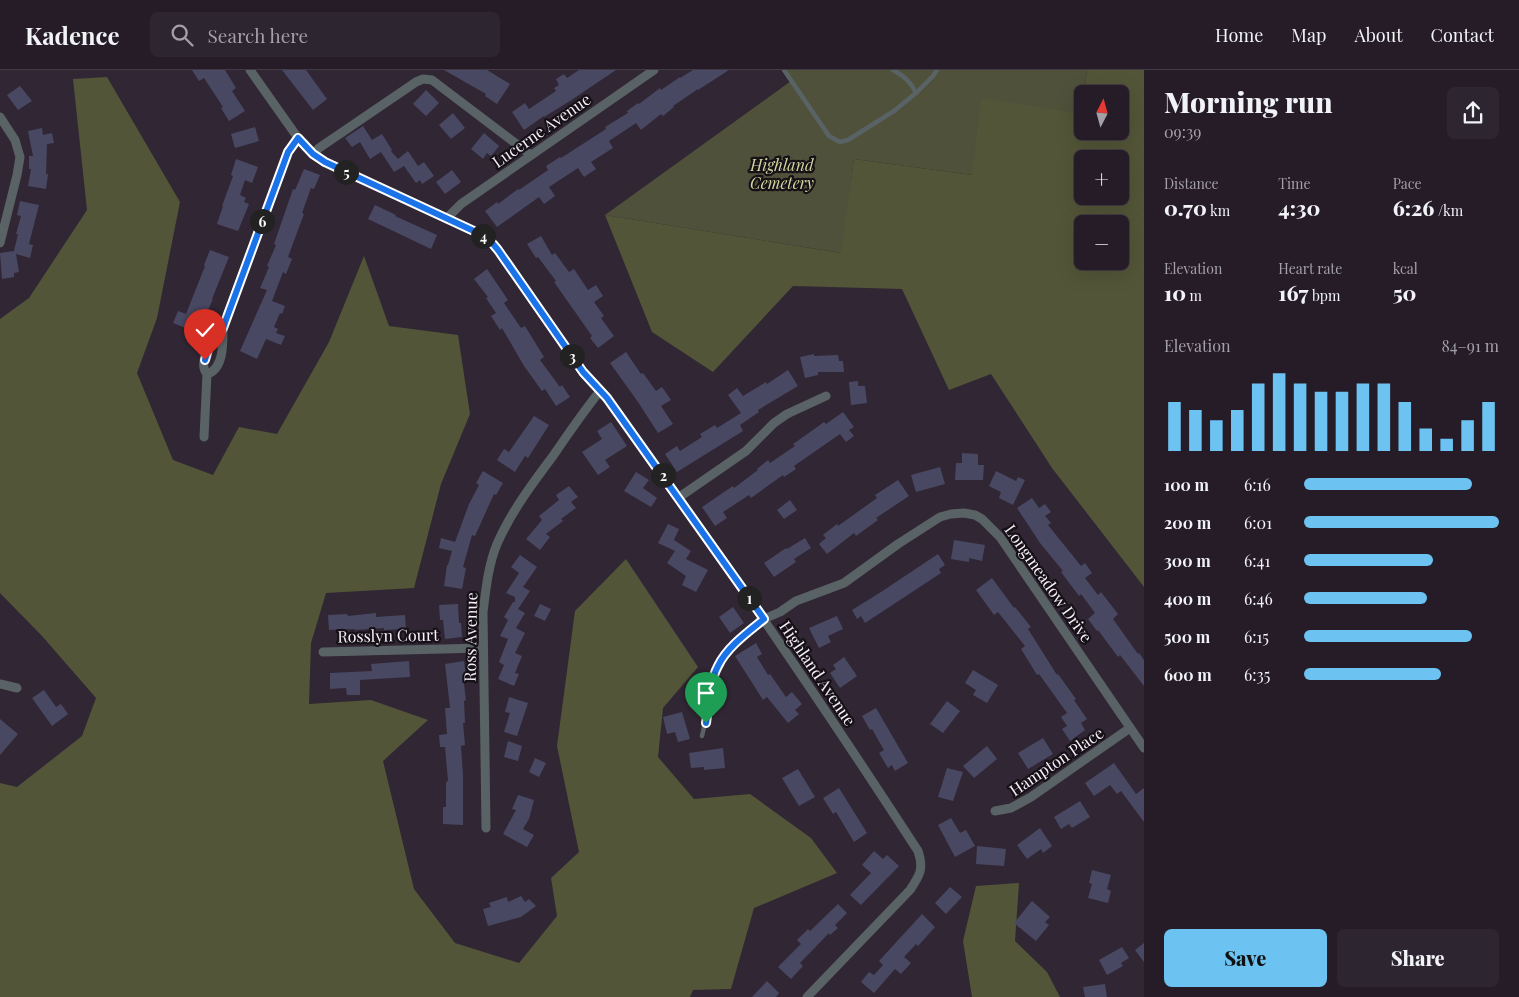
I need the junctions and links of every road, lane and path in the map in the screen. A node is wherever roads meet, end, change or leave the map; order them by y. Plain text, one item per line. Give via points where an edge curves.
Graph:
1 (250, 70) edge
2 (654, 70) edge
3 (784, 70) edge
4 (893, 70) edge
5 (937, 70) edge
6 (916, 93) junction
7 (0, 117) edge
8 (298, 138) junction
9 (313, 154) junction
10 (531, 155) junction
11 (447, 218) junction
12 (0, 244) edge
13 (223, 328) junction
14 (207, 374) junction
15 (600, 391) junction
16 (826, 396) dead end
17 (204, 437) dead end
18 (678, 498) junction
19 (764, 619) junction
20 (483, 648) junction
21 (323, 652) dead end
22 (0, 684) edge
23 (17, 688) dead end
24 (1130, 728) junction
25 (702, 736) dead end
26 (1144, 748) edge
27 (995, 811) dead end
28 (486, 828) dead end
29 (806, 997) edge

1 - 8 street, Highland Avenue
2 - 10 street, Lucerne Avenue
3 - 6 lane via 829,136 840,142 894,111
4 - 6 lane via 905,77
5 - 6 lane
7 - 12 street via 15,140 20,157
8 - 9 street, Highland Avenue
8 - 13 street via 288,152
9 - 10 street via 423,79 432,80
9 - 11 street, Highland Avenue
10 - 11 street, Lucerne Avenue via 461,204
11 - 15 street, Highland Avenue via 493,244 583,372
13 - 14 street via 224,350 214,370
13 - 14 street via 209,346 203,365
14 - 17 street
15 - 18 street, Highland Avenue
15 - 20 street, Ross Avenue via 508,520 497,545 486,586
16 - 18 street via 787,414 746,451
18 - 19 street, Highland Avenue
19 - 24 street, Longmeadow Drive via 796,601 844,583 940,517 964,513 974,515 1000,537
19 - 25 lane via 737,642 718,666
19 - 29 street, Highland Avenue via 860,761 918,851 921,861 920,873 910,890
20 - 21 street, Rosslyn Court
20 - 28 street, Ross Avenue
22 - 23 street
24 - 26 street, Longmeadow Drive
24 - 27 street, Hampton Place via 1031,797 1011,808

